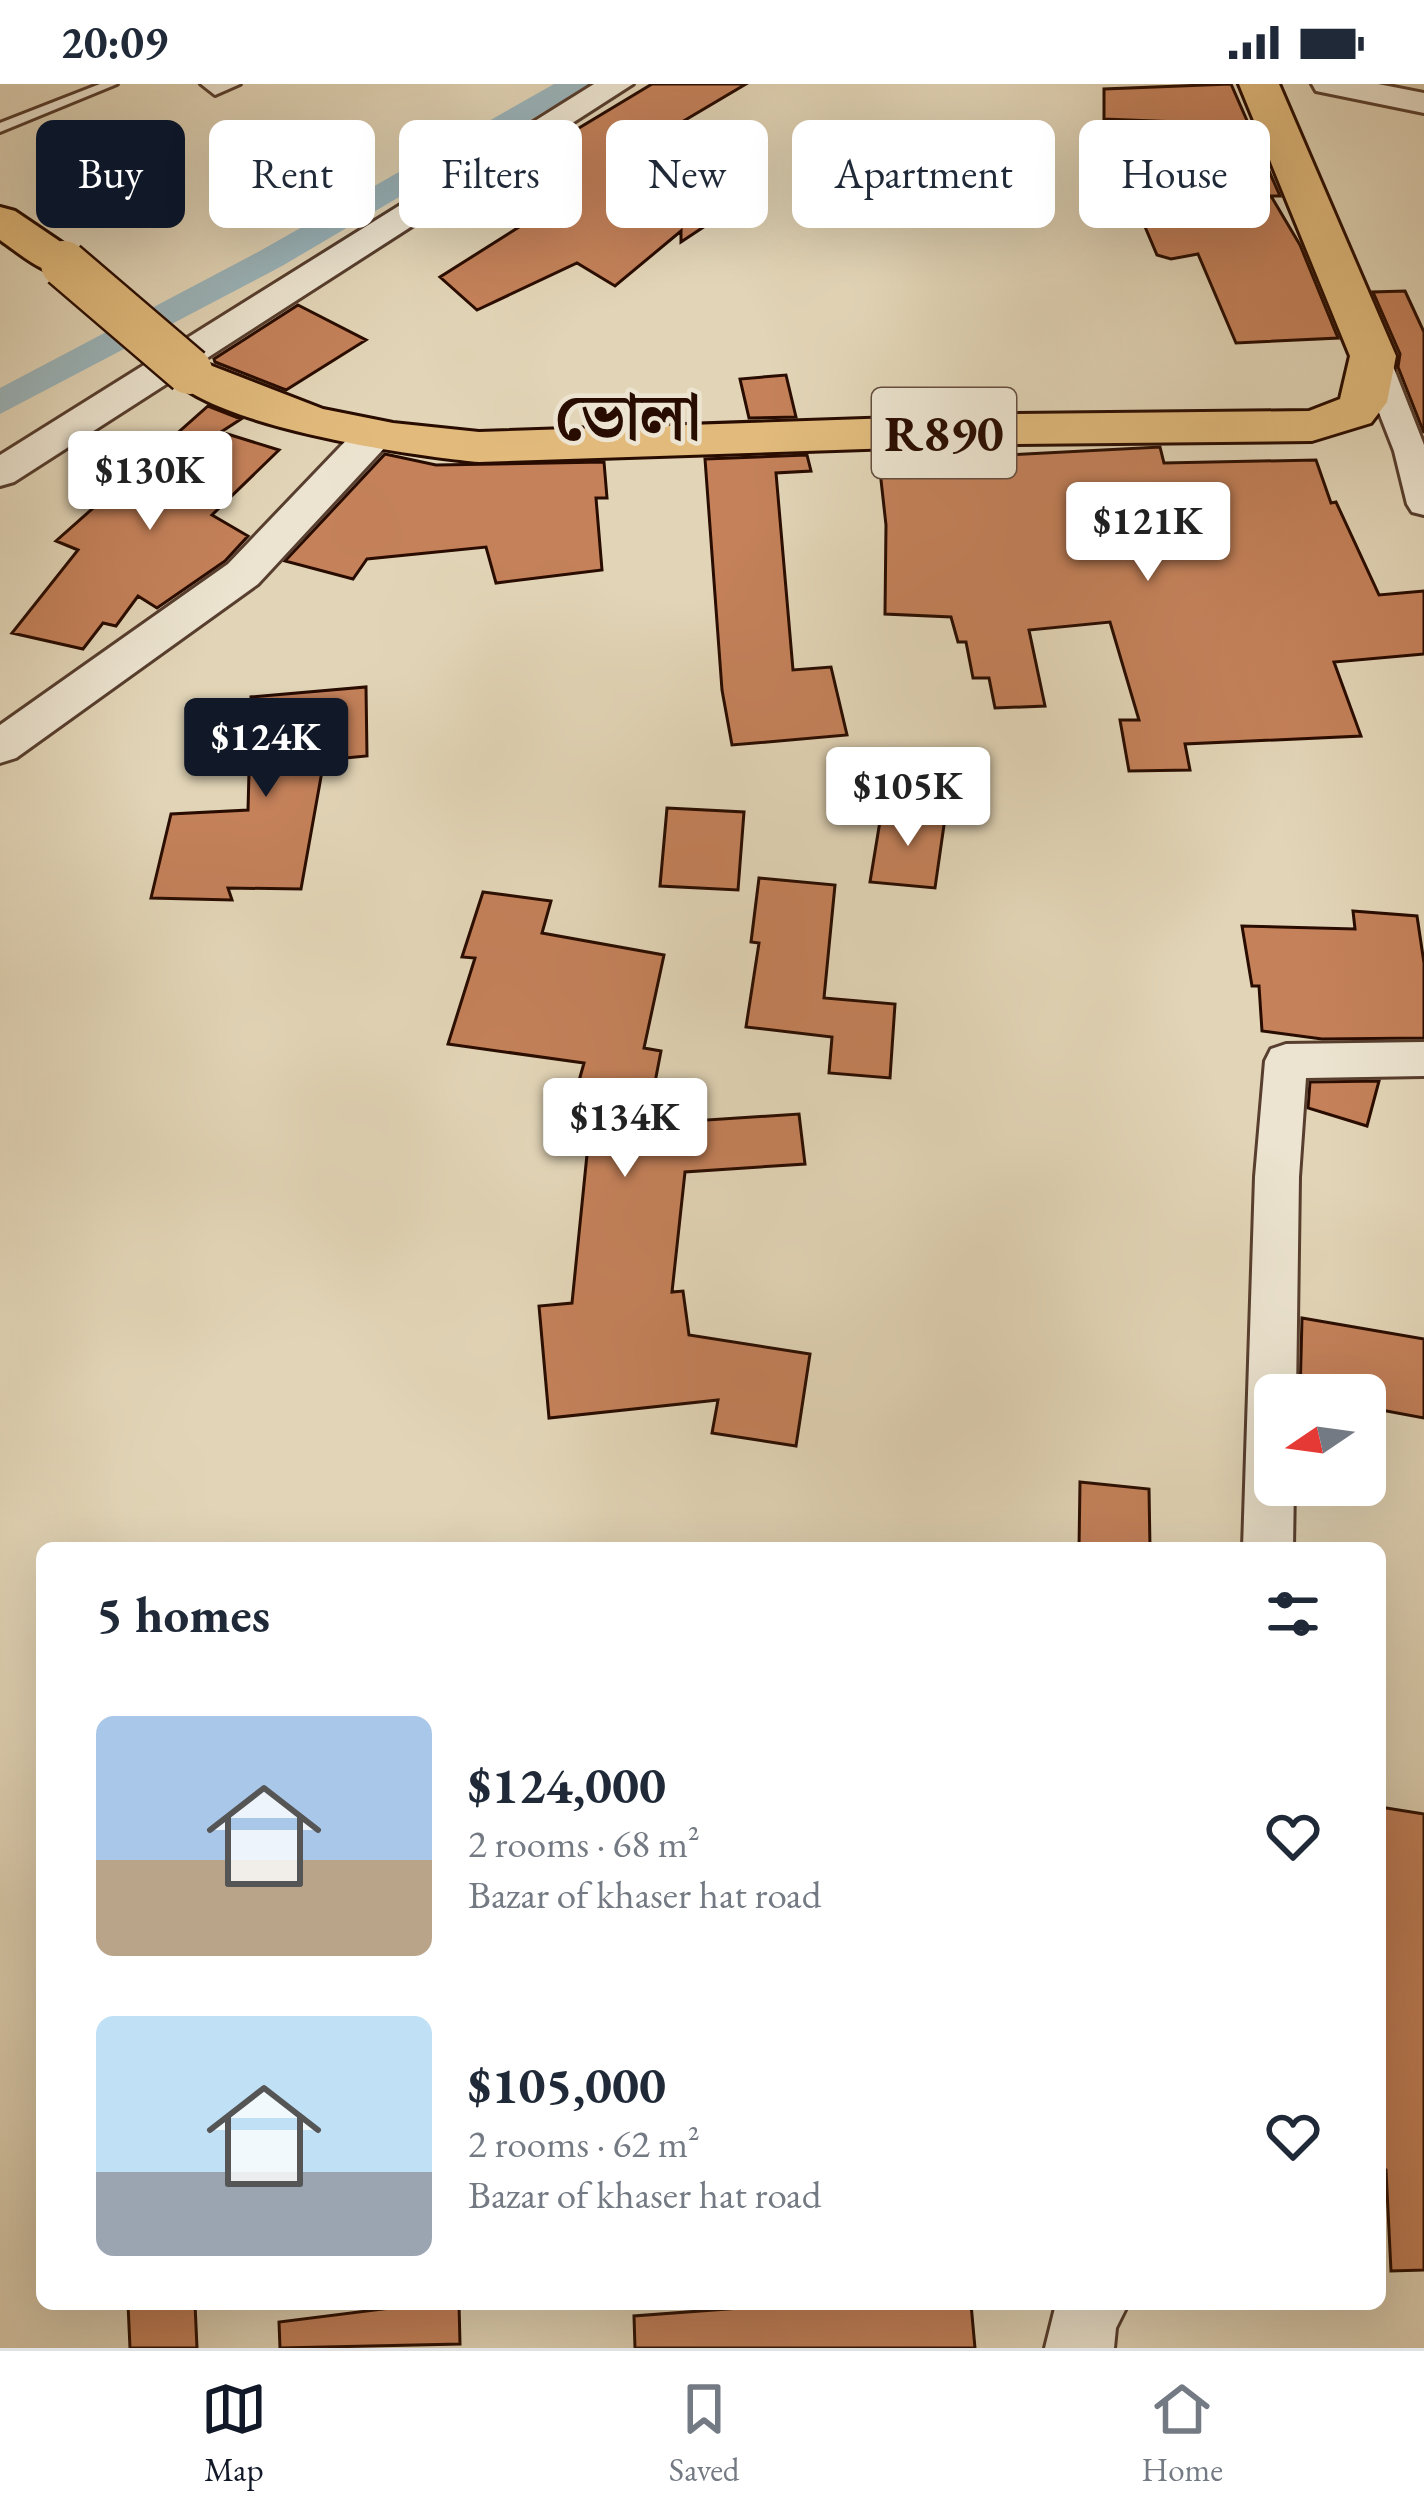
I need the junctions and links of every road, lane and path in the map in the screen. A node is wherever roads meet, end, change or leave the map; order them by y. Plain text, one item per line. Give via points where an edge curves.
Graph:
1 (111, 84) edge
2 (207, 84) edge
3 (234, 84) edge
4 (617, 84) edge
5 (1259, 84) edge
6 (1328, 84) edge
7 (1424, 103) edge
8 (0, 128) edge
9 (0, 220) edge
10 (1373, 356) junction
11 (374, 435) junction
12 (0, 473) edge
13 (1424, 504) edge
14 (0, 747) edge
15 (1424, 1059) edge
16 (1268, 1542) edge
17 (1086, 2310) edge
18 (1076, 2348) edge

1 - 8 lane
2 - 3 lane via 215,91
4 - 12 street
5 - 10 main road
6 - 7 street
9 - 11 main road, R890, bridge via 64,263 189,371 231,395
10 - 11 main road, R890 via 1364,402 1312,426 1136,424 524,448
10 - 13 street
11 - 14 street via 243,574
15 - 16 street via 1286,1061
17 - 18 street via 1085,2343

